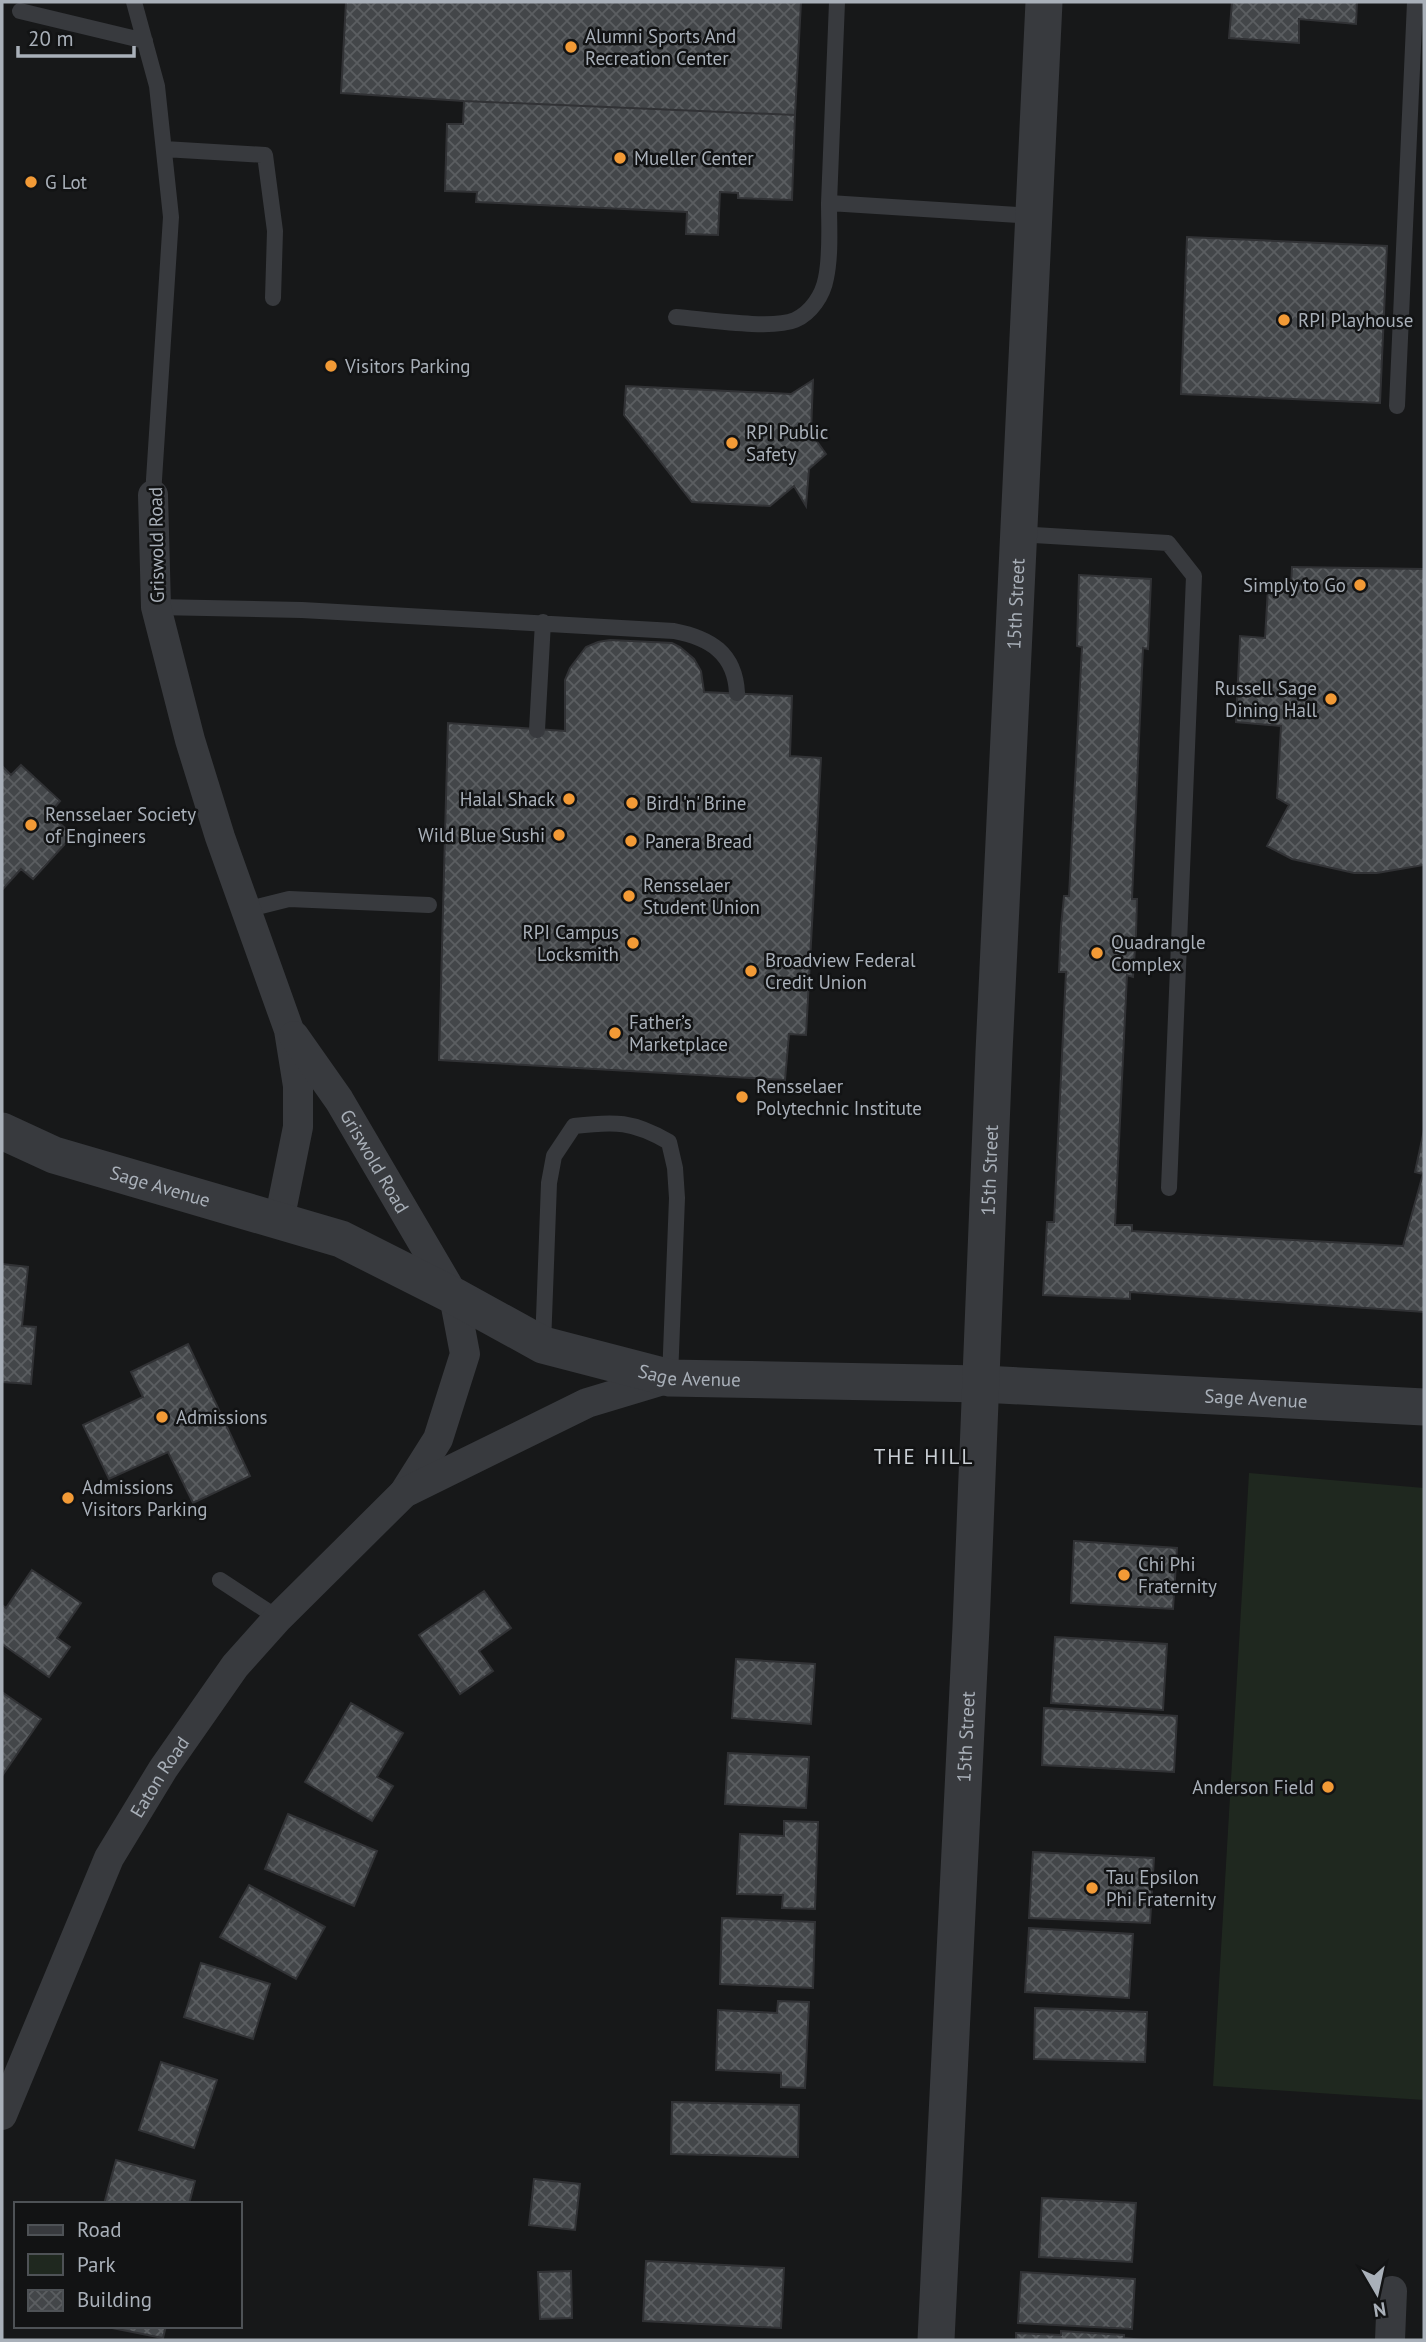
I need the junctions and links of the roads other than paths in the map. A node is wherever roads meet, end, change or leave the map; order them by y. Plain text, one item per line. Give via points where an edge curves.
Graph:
1 (134, 2) edge
2 (837, 2) edge
3 (1044, 2) edge
4 (1415, 2) edge
5 (20, 11) dead end
6 (145, 41) junction
7 (164, 149) junction
8 (829, 203) junction
9 (1034, 216) junction
10 (274, 298) dead end
11 (676, 317) dead end
12 (1397, 406) dead end
13 (153, 495) joint
14 (1017, 534) junction
15 (156, 607) junction
16 (543, 622) junction
17 (737, 693) dead end
18 (537, 730) dead end
19 (429, 905) dead end
20 (244, 910) junction
21 (289, 1030) junction
22 (2, 1132) edge
23 (1169, 1188) dead end
24 (279, 1222) junction
25 (454, 1296) junction
26 (543, 1345) junction
27 (670, 1378) junction
28 (982, 1384) junction
29 (1424, 1406) edge
30 (404, 1493) junction
31 (220, 1580) dead end
32 (278, 1618) junction
33 (2, 2115) edge
34 (1392, 2291) dead end
35 (936, 2340) edge
36 (1390, 2340) edge

1 - 6 lane, Griswold Road
2 - 8 lane
3 - 9 street, 15th Street
4 - 12 lane
5 - 6 lane
6 - 7 lane, Griswold Road via 157,86
7 - 10 lane via 265,155 275,231
7 - 13 lane, Griswold Road via 171,217
8 - 9 lane
8 - 11 lane via 827,278 809,310 794,320 775,323
9 - 14 street, 15th Street
13 - 15 street, Griswold Road
14 - 23 lane via 1168,543 1194,576
14 - 28 street, 15th Street
15 - 16 lane
15 - 20 street, Griswold Road via 190,740
16 - 17 lane via 699,636 717,648 730,665
16 - 18 lane
19 - 20 lane via 289,899
20 - 21 street, Griswold Road
21 - 24 street, Griswold Road via 298,1086 298,1126
21 - 25 street, Griswold Road via 340,1100
22 - 24 street, Sage Avenue via 54,1155
24 - 25 street, Sage Avenue via 341,1239
25 - 26 street, Sage Avenue
25 - 30 street, Eaton Road via 465,1354 438,1440
26 - 27 street, Sage Avenue
26 - 27 lane via 554,1156 574,1126 620,1123 645,1128 669,1142 675,1168
27 - 28 street, Sage Avenue
27 - 30 street, Eaton Road via 587,1403
28 - 29 street, Sage Avenue
28 - 35 street, 15th Street
30 - 32 street, Eaton Road
31 - 32 lane
32 - 33 street, Eaton Road via 235,1666 163,1769 109,1858
34 - 36 street

